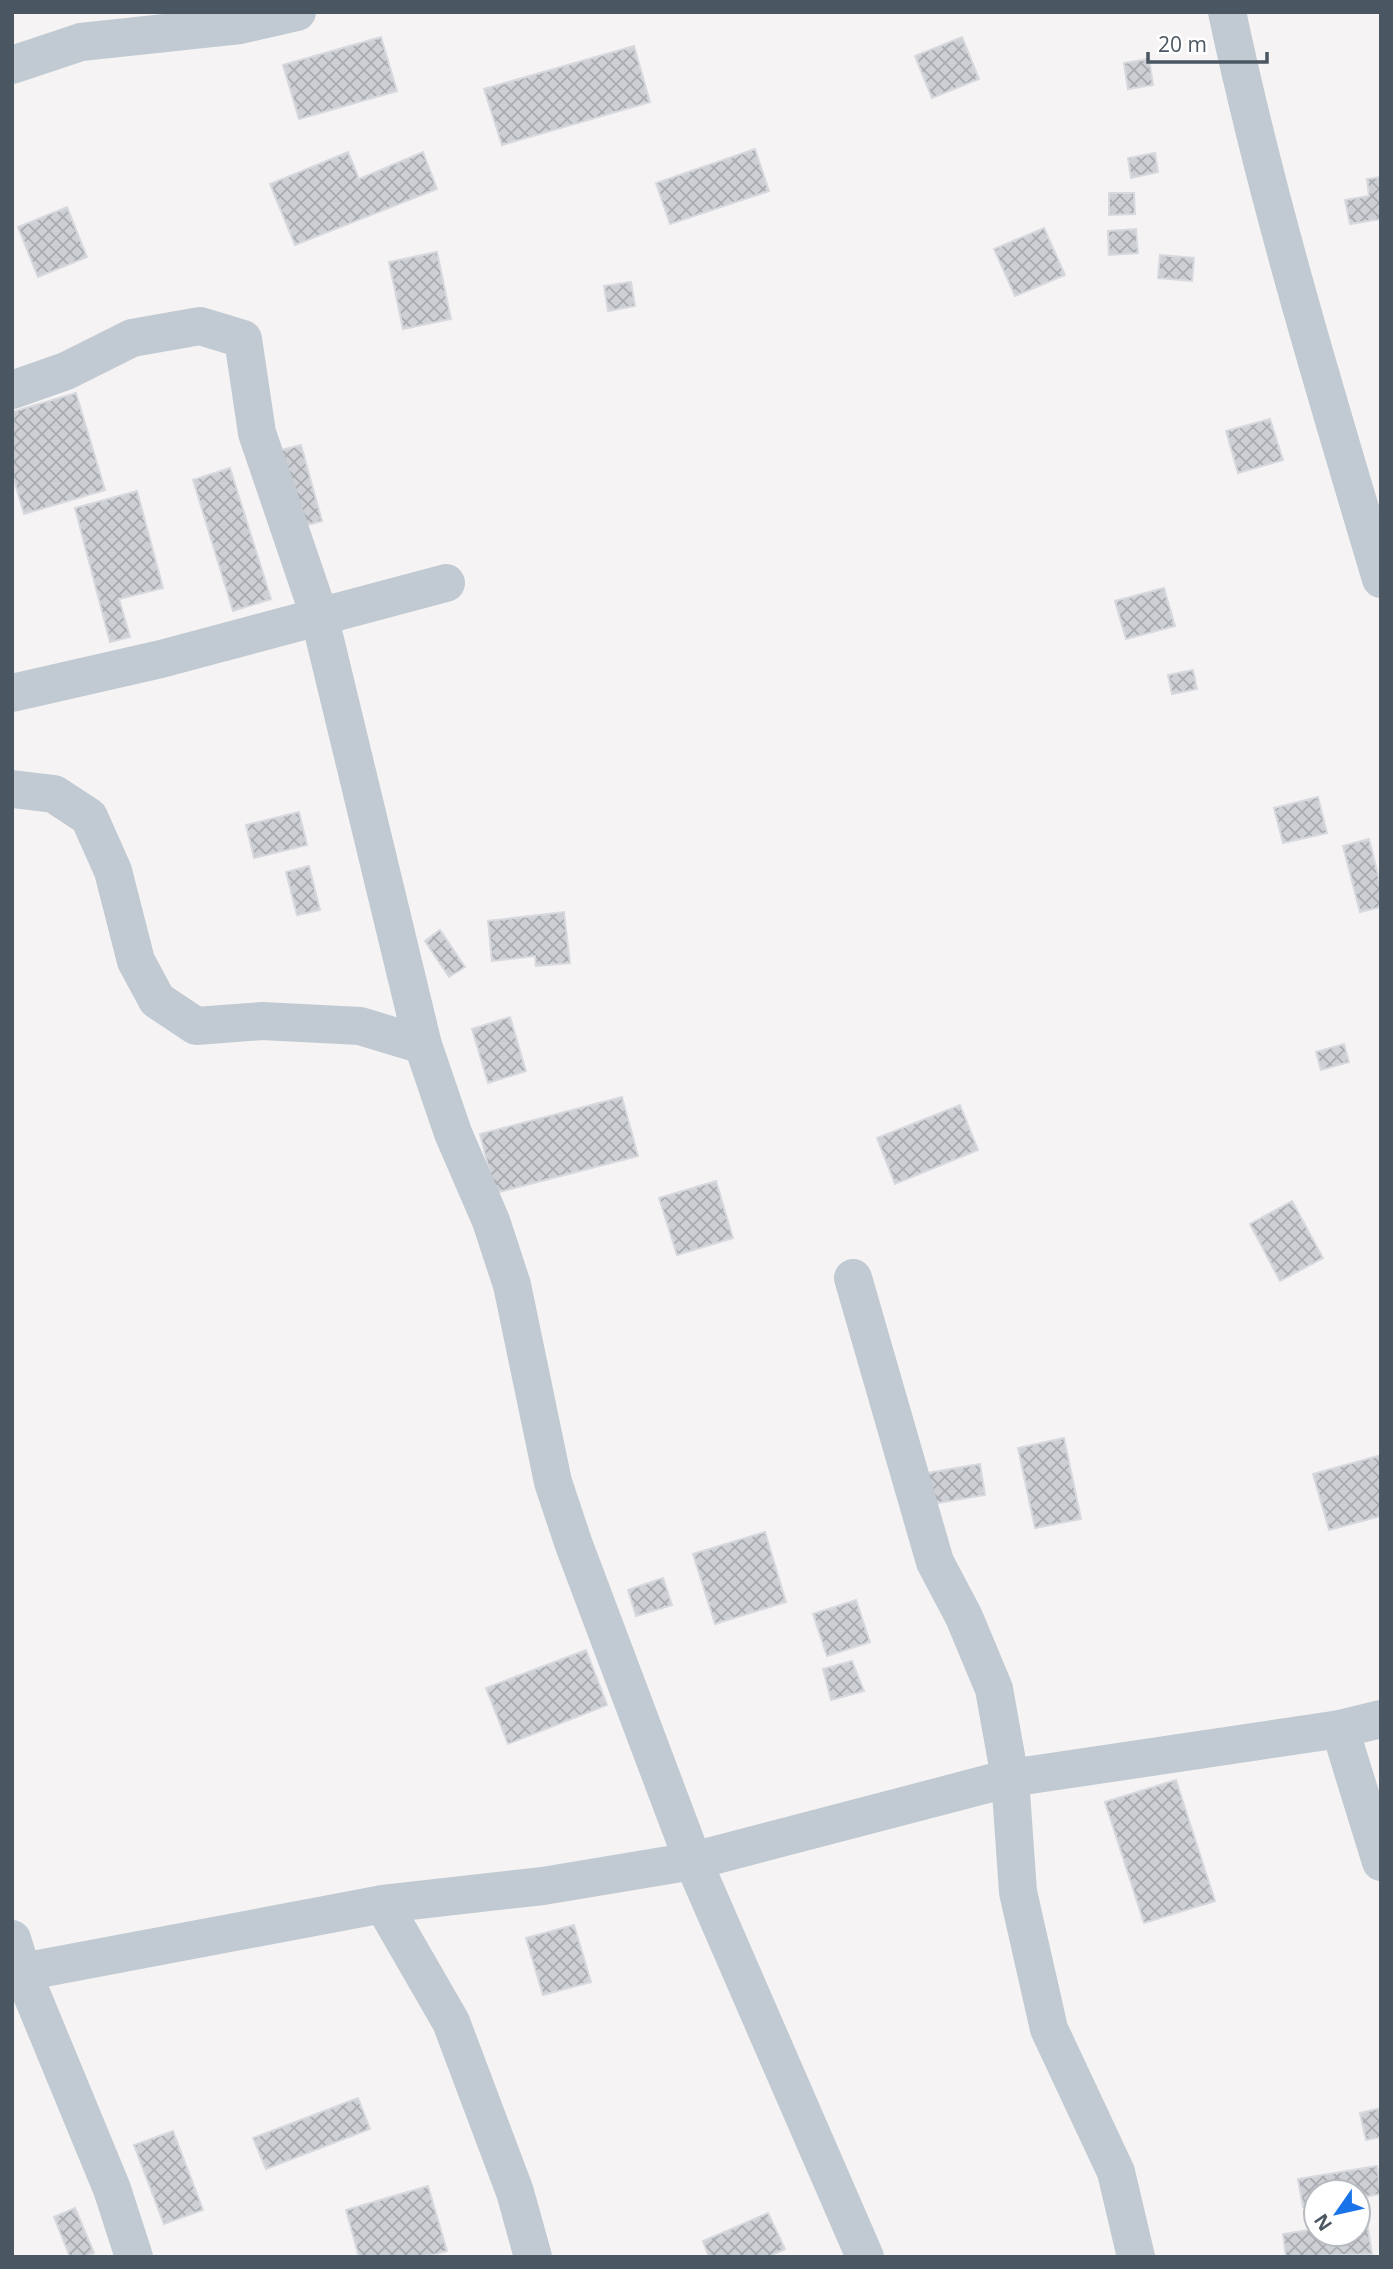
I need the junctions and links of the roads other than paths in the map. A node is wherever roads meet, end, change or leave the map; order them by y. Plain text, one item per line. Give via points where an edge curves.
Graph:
1 (296, 12) edge
2 (1227, 12) edge
3 (12, 65) edge
4 (12, 390) edge
5 (1381, 579) edge
6 (446, 583) dead end
7 (318, 615) junction
8 (12, 693) edge
9 (12, 789) edge
10 (423, 1045) junction
11 (853, 1278) dead end
12 (1381, 1719) edge
13 (1340, 1730) junction
14 (1010, 1778) junction
15 (693, 1861) junction
16 (1381, 1863) edge
17 (383, 1905) junction
18 (15, 1962) edge
19 (134, 2257) edge
20 (533, 2257) edge
21 (865, 2257) edge
22 (1136, 2257) edge

1 - 3 street via 240,25 80,43
2 - 5 street via 1314,357
4 - 7 street via 132,338 200,326 243,339 257,433
6 - 7 street via 369,606
7 - 8 street via 161,659
7 - 10 street
9 - 10 street via 54,793 89,817 113,871 135,961 157,1000 196,1026 262,1021 360,1026
10 - 15 street via 512,1285 543,1437 570,1532
11 - 14 street via 935,1562 994,1689
12 - 13 street
13 - 14 street
13 - 16 street
14 - 15 street
14 - 22 street via 1018,1892 1049,2029 1116,2172
15 - 17 street via 543,1886
15 - 21 street
17 - 18 street
17 - 20 street via 451,2022 515,2192
18 - 19 street via 112,2189

